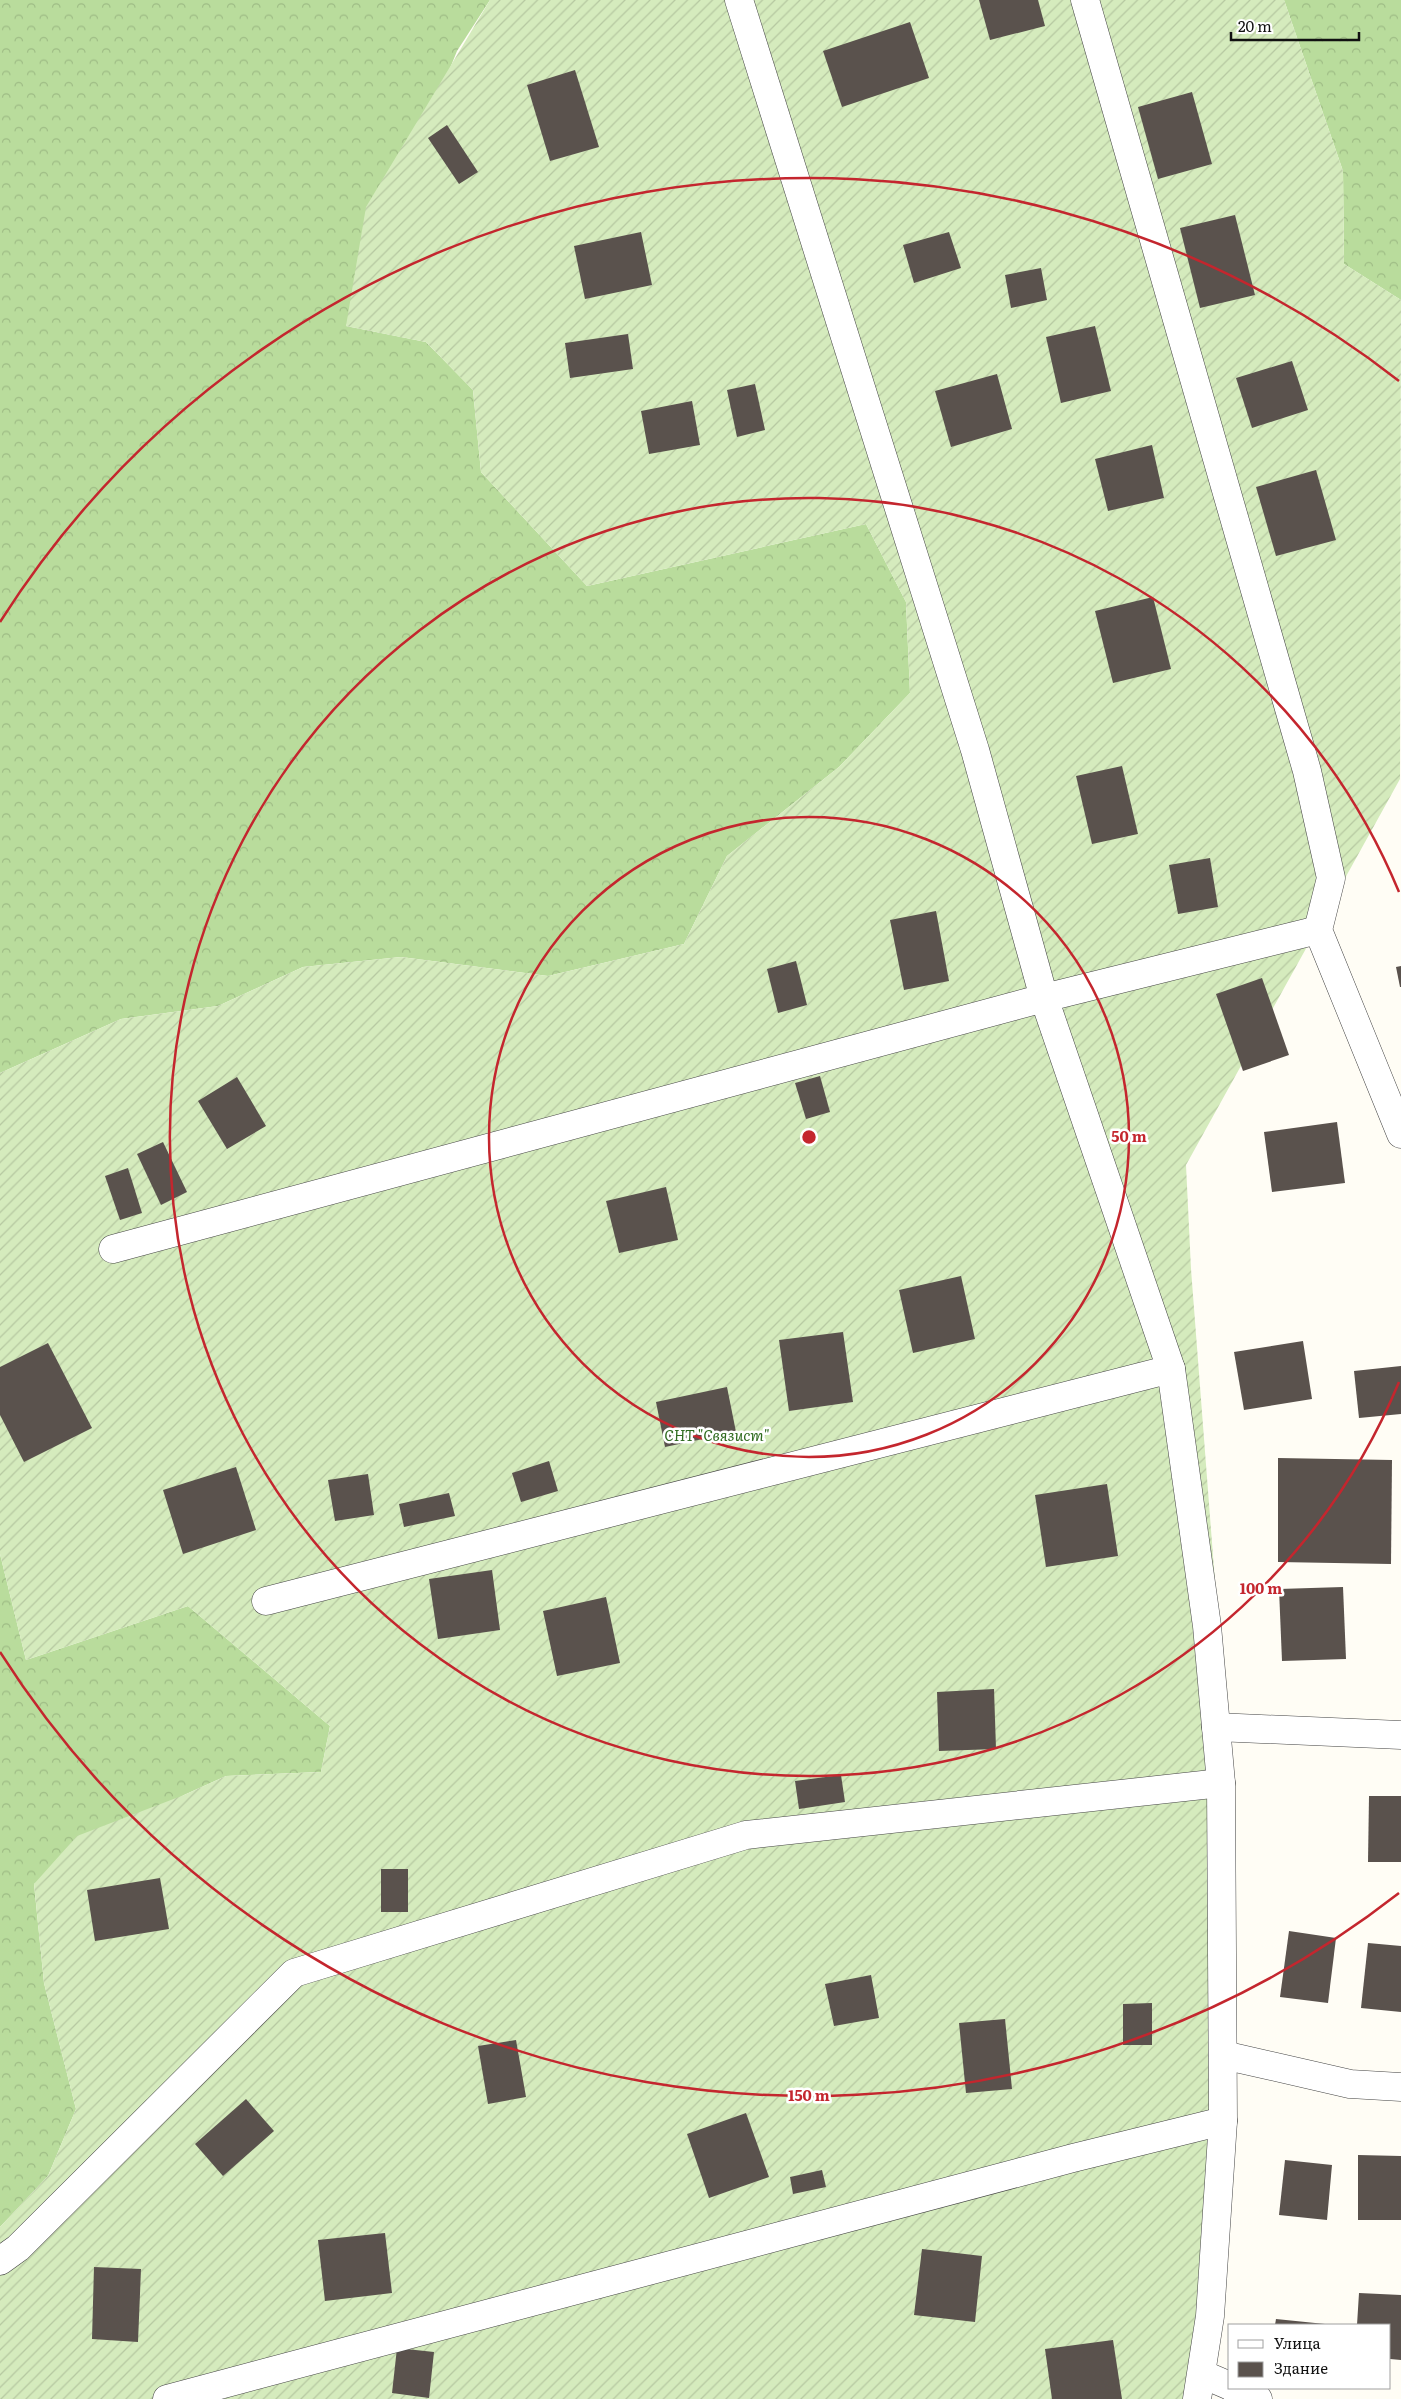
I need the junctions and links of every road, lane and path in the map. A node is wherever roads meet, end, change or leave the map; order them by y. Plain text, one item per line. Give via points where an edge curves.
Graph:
1 (739, 0) edge
2 (1085, 0) edge
3 (1318, 930) junction
4 (1044, 998) junction
5 (1401, 1134) edge
6 (113, 1249) dead end
7 (1171, 1369) junction
8 (266, 1601) dead end
9 (1216, 1727) junction
10 (1401, 1735) edge
11 (1221, 1783) junction
12 (1223, 2056) junction
13 (1401, 2086) edge
14 (1223, 2121) junction
15 (0, 2261) edge
16 (1200, 2386) edge
17 (1228, 2386) edge
18 (1236, 2389) edge
19 (167, 2399) edge
20 (1258, 2399) edge

1 - 4 lane via 975,750
2 - 3 lane via 1307,771 1331,878
3 - 4 lane
3 - 5 lane
4 - 6 lane
4 - 7 lane
7 - 8 lane
7 - 9 lane via 1207,1626
9 - 10 lane
9 - 11 lane
11 - 12 lane
11 - 15 lane via 746,1835 294,1973 18,2248
12 - 13 lane via 1350,2084
12 - 14 lane
14 - 16 lane via 1210,2316
14 - 19 lane
16 - 17 lane
18 - 20 lane

